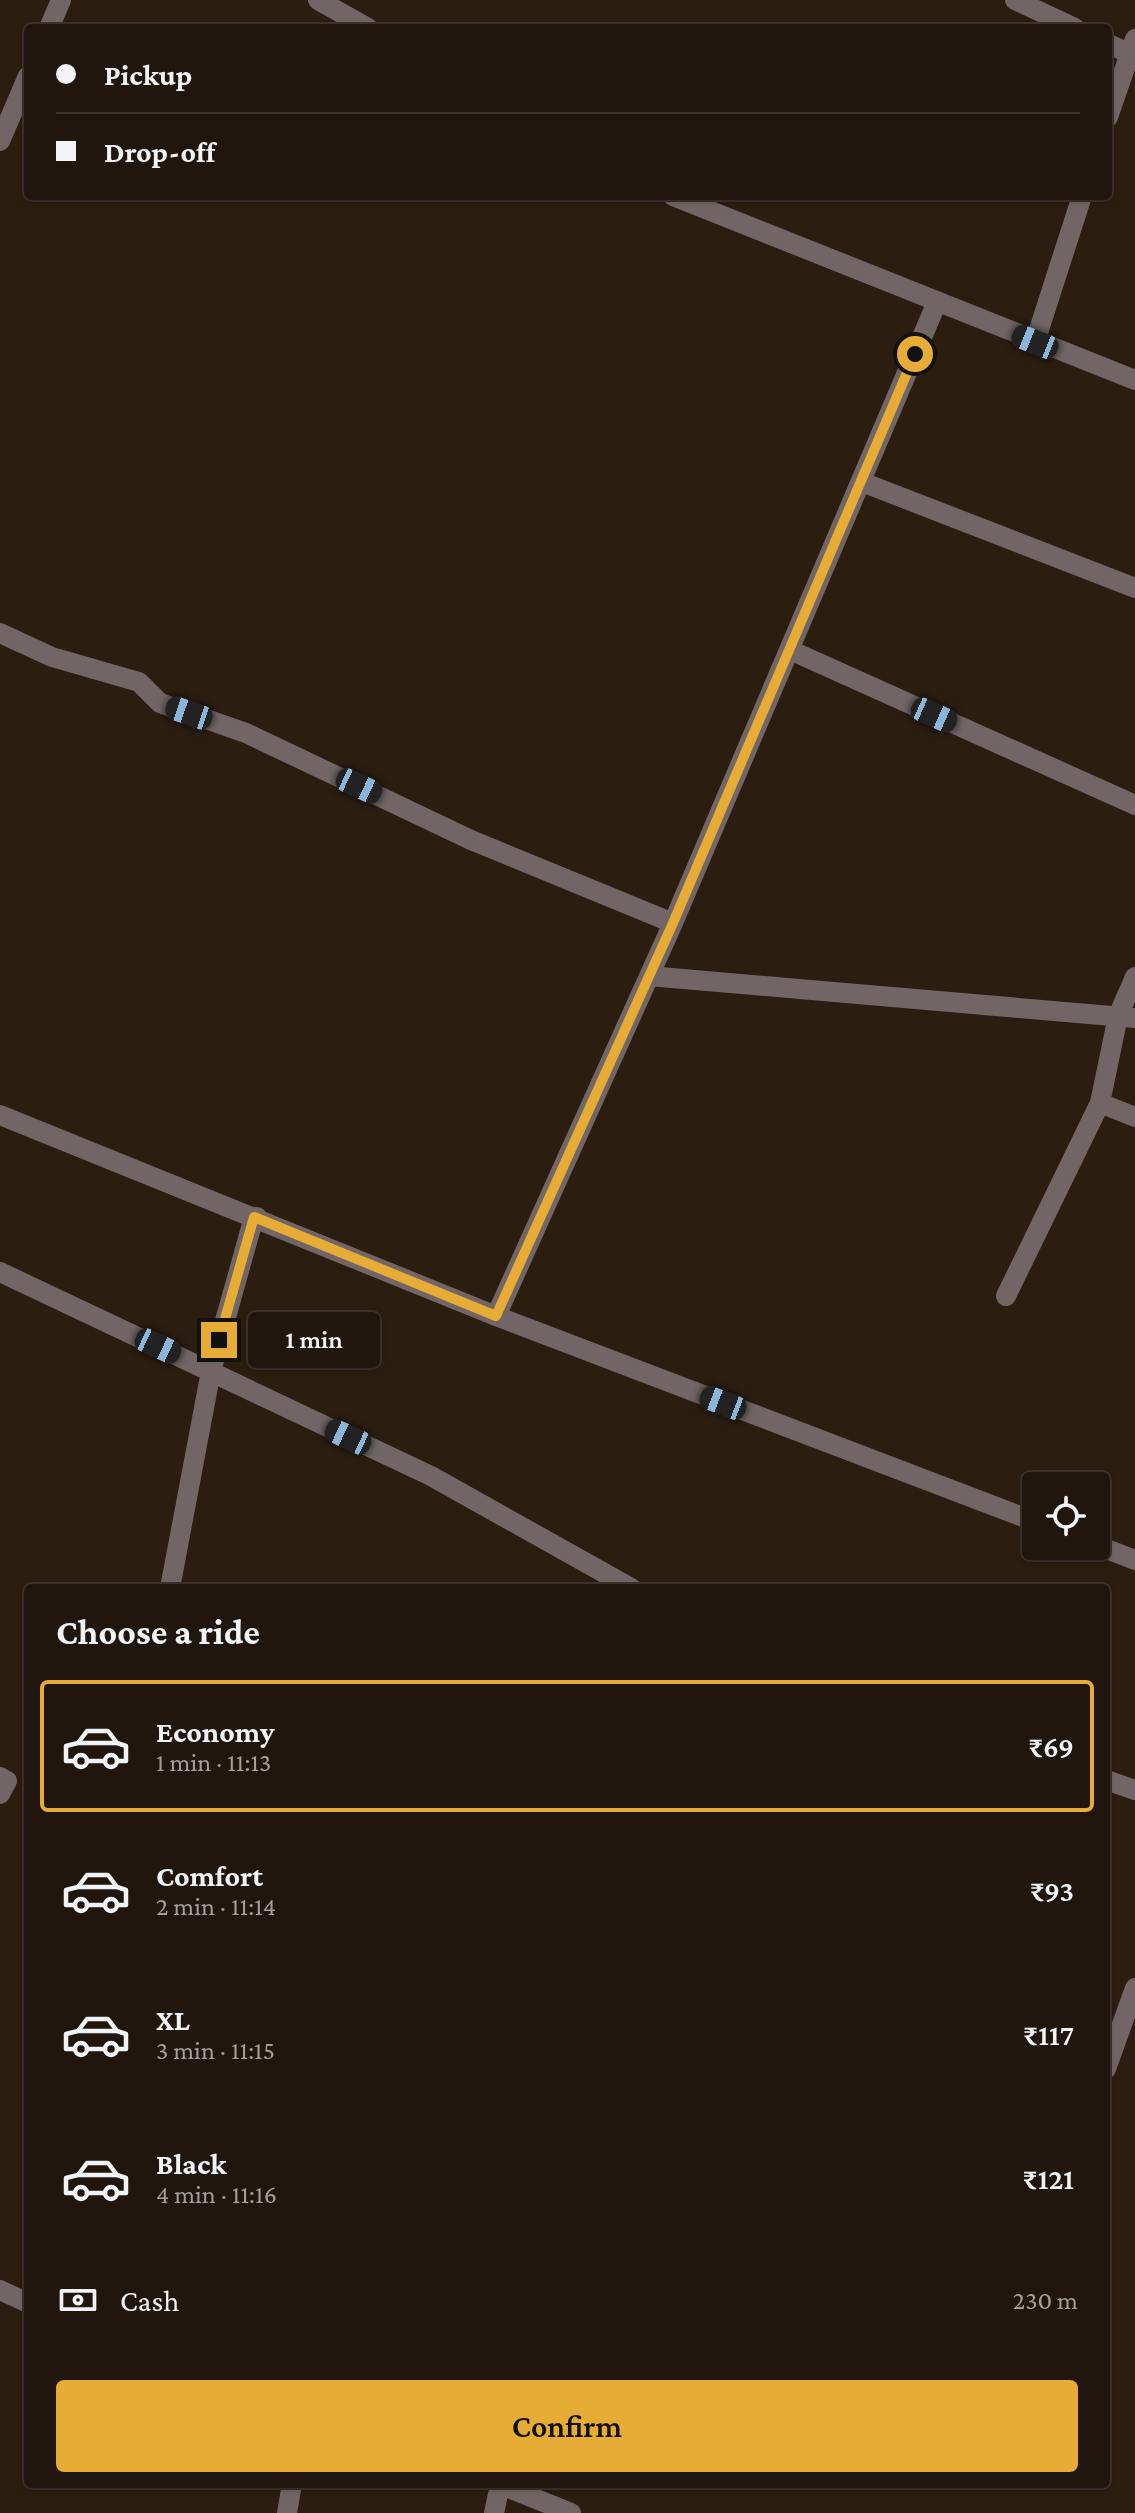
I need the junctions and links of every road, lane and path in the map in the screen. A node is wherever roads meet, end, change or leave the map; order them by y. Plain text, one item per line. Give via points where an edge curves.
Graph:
1 (61, 0) edge
2 (318, 0) edge
3 (1015, 0) edge
4 (51, 24) edge
5 (361, 24) edge
6 (1066, 24) edge
7 (1112, 44) edge
8 (1132, 46) edge
9 (24, 85) edge
10 (1112, 105) edge
11 (0, 141) edge
12 (683, 200) edge
13 (1081, 200) edge
14 (937, 302) junction
15 (1035, 342) junction
16 (1135, 380) edge
17 (862, 482) junction
18 (1135, 588) edge
19 (0, 633) edge
20 (790, 650) junction
21 (1135, 805) edge
22 (673, 923) junction
23 (649, 976) junction
24 (1135, 977) edge
25 (1126, 1017) edge
26 (1100, 1103) junction
27 (0, 1115) edge
28 (1135, 1117) edge
29 (256, 1217) junction
30 (0, 1272) edge
31 (1006, 1296) dead end
32 (496, 1316) junction
33 (211, 1371) junction
34 (1022, 1517) edge
35 (1110, 1550) edge
36 (1135, 1560) edge
37 (171, 1584) edge
38 (624, 1584) edge
39 (0, 1777) edge
40 (1110, 1781) edge
41 (1135, 1790) edge
42 (0, 1794) edge
43 (1135, 1988) edge
44 (1110, 2058) edge
45 (0, 2290) edge
46 (24, 2301) edge
47 (291, 2488) edge
48 (498, 2488) edge
49 (509, 2488) edge
50 (287, 2513) edge
51 (494, 2513) edge
52 (571, 2513) edge

1 - 4 street
2 - 5 street
3 - 6 street
7 - 8 street
8 - 10 street
9 - 11 street
12 - 14 street
13 - 15 street
14 - 15 street
14 - 17 street
15 - 16 street
17 - 18 street
17 - 20 street
19 - 22 street via 52,657 139,682 160,703 246,733 471,840
20 - 21 street
20 - 22 street
22 - 23 street
23 - 25 street
23 - 32 street
24 - 25 street
25 - 26 street
26 - 28 street
26 - 31 street
27 - 29 street
29 - 32 street
29 - 33 street
30 - 33 street
32 - 34 street
33 - 37 street
33 - 38 street via 431,1476
35 - 36 street
39 - 42 street via 7,1781
40 - 41 street
43 - 44 street
45 - 46 street
47 - 50 street
48 - 51 street
49 - 52 street

